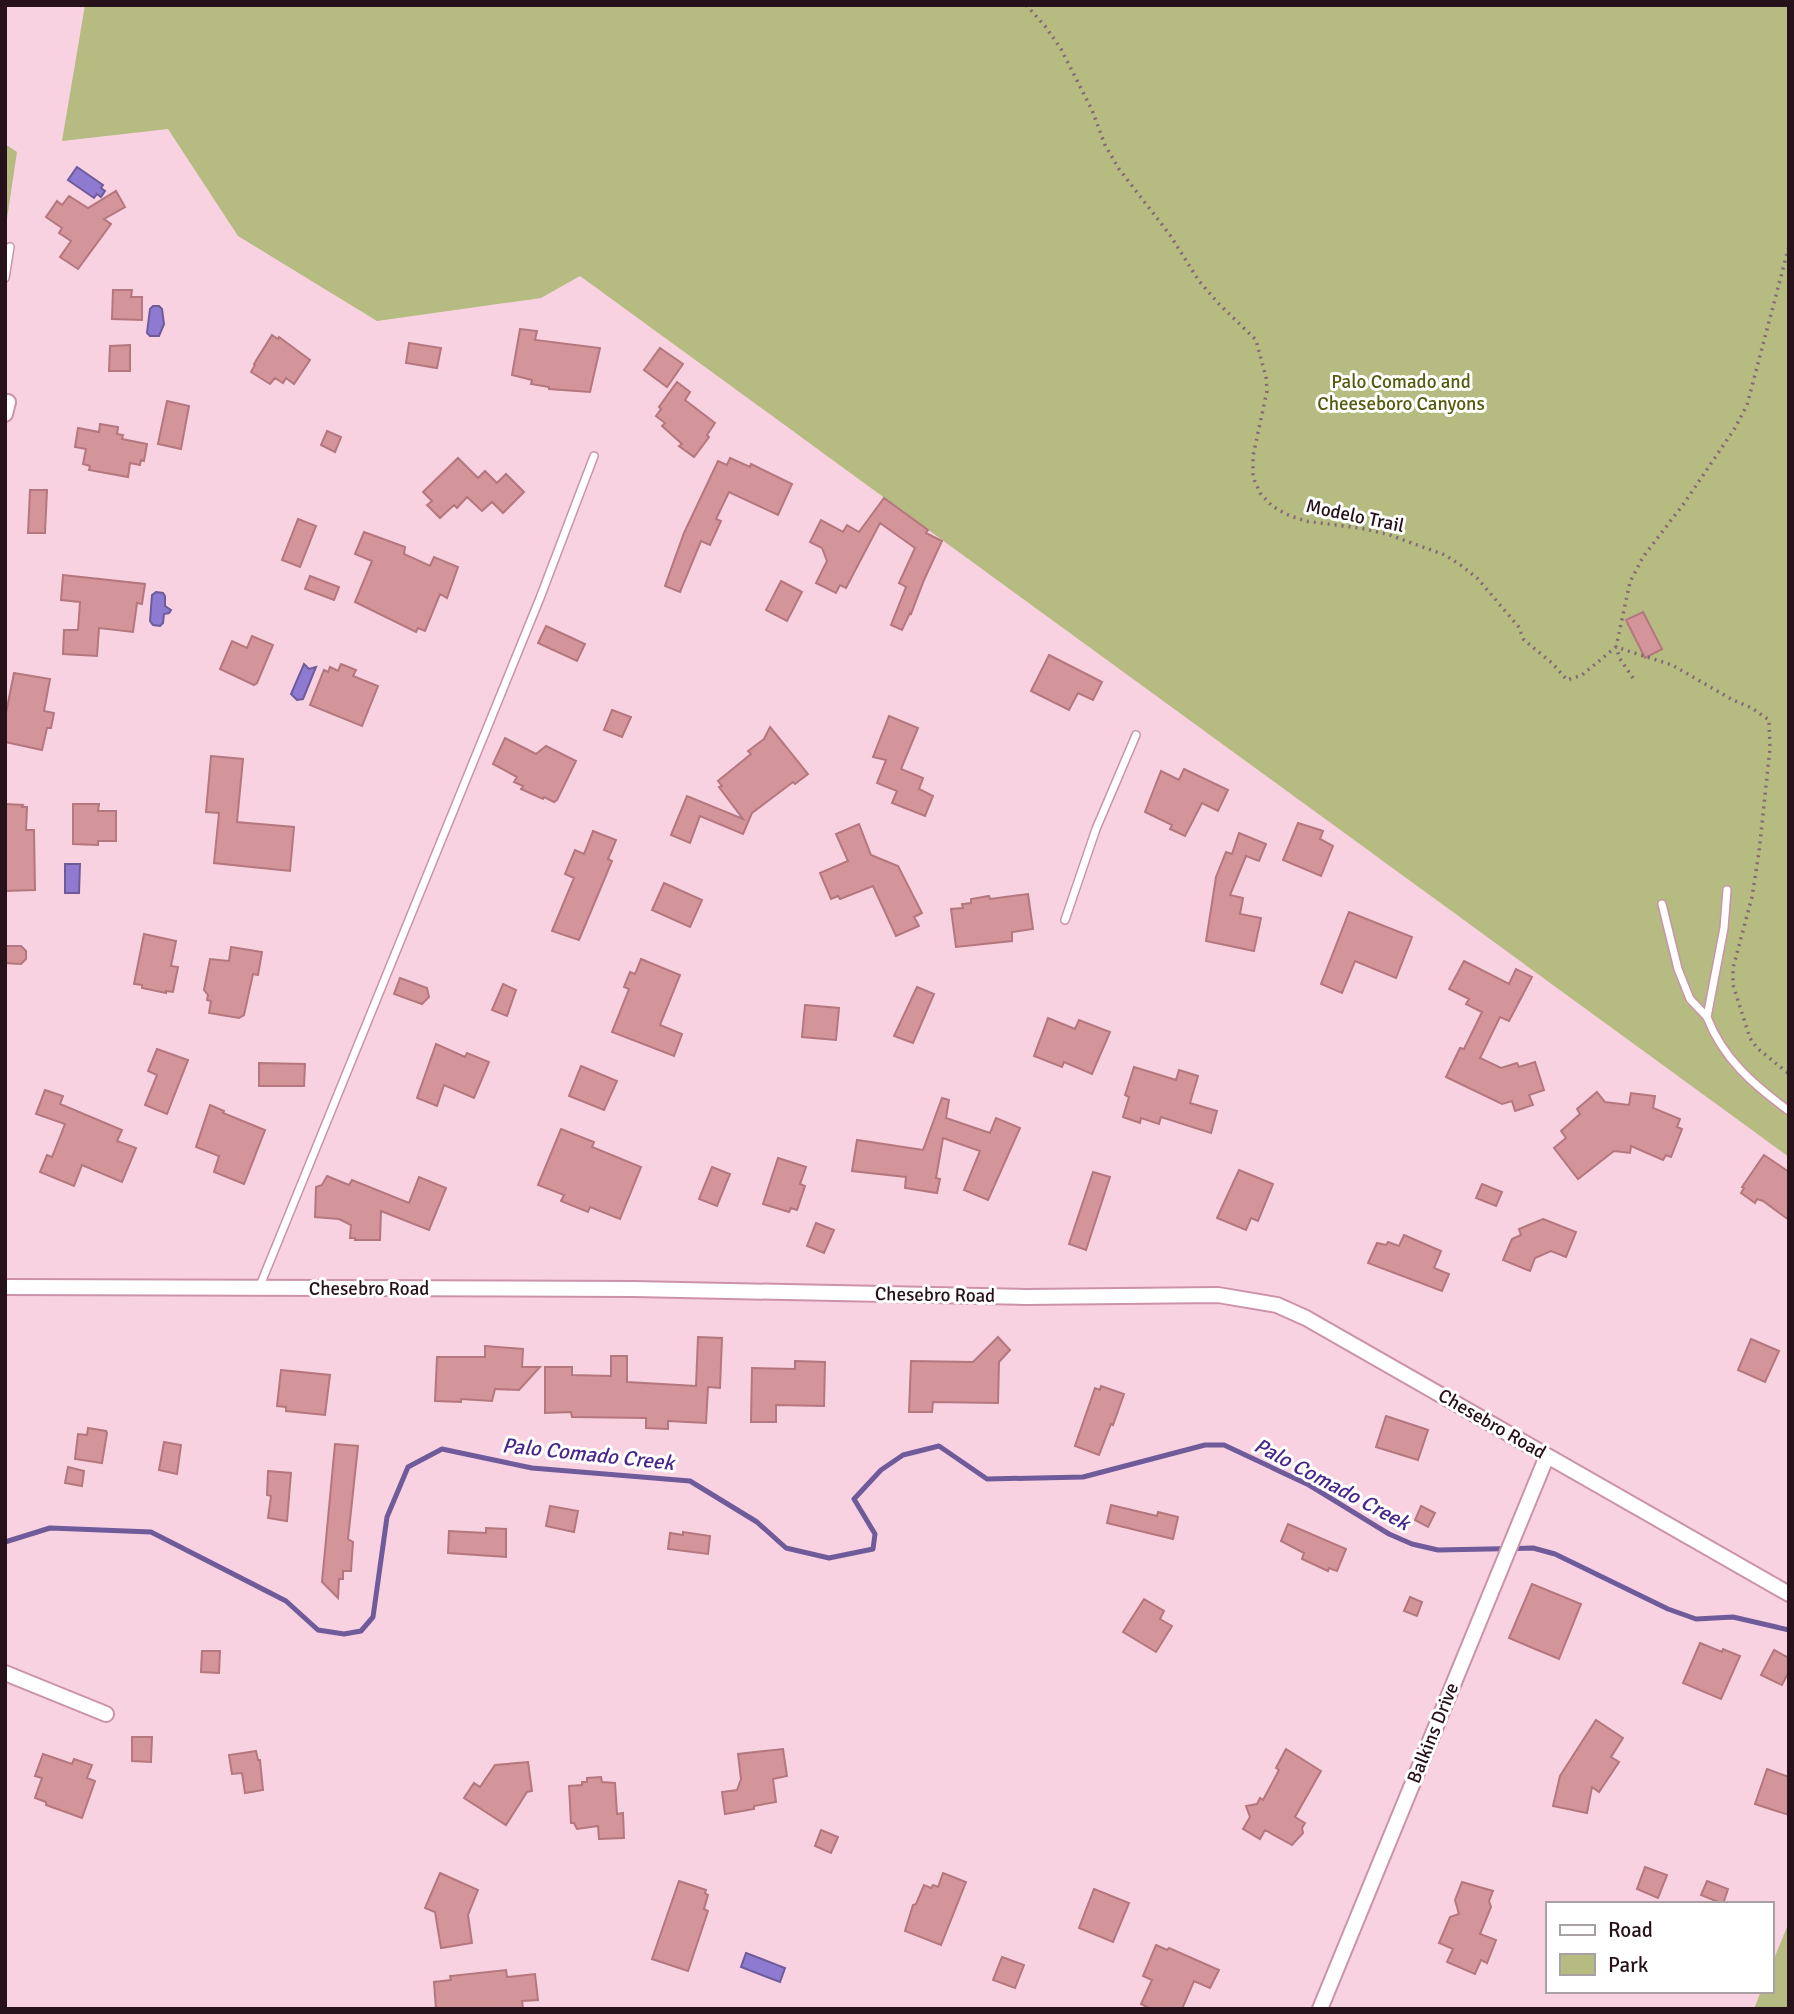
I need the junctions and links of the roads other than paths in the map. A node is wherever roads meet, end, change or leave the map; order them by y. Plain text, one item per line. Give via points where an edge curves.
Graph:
1 (10, 247) dead end
2 (5, 278) edge
3 (594, 456) dead end
4 (1136, 735) dead end
5 (1727, 890) dead end
6 (1662, 904) dead end
7 (1065, 920) dead end
8 (1707, 1017) junction
9 (1789, 1111) edge
10 (5, 1287) edge
11 (259, 1289) junction
12 (1547, 1456) junction
13 (1789, 1594) edge
14 (5, 1673) edge
15 (106, 1714) dead end
16 (1320, 2009) edge

1 - 2 lane
3 - 11 lane
4 - 7 lane via 1096,829
5 - 8 lane
6 - 8 lane via 1678,969 1690,999
8 - 9 lane via 1714,1036 1739,1069
10 - 11 street, Chesebro Road
11 - 12 street, Chesebro Road via 1242,1298 1306,1318
12 - 13 street, Chesebro Road
12 - 16 street, Balkins Drive
14 - 15 street

